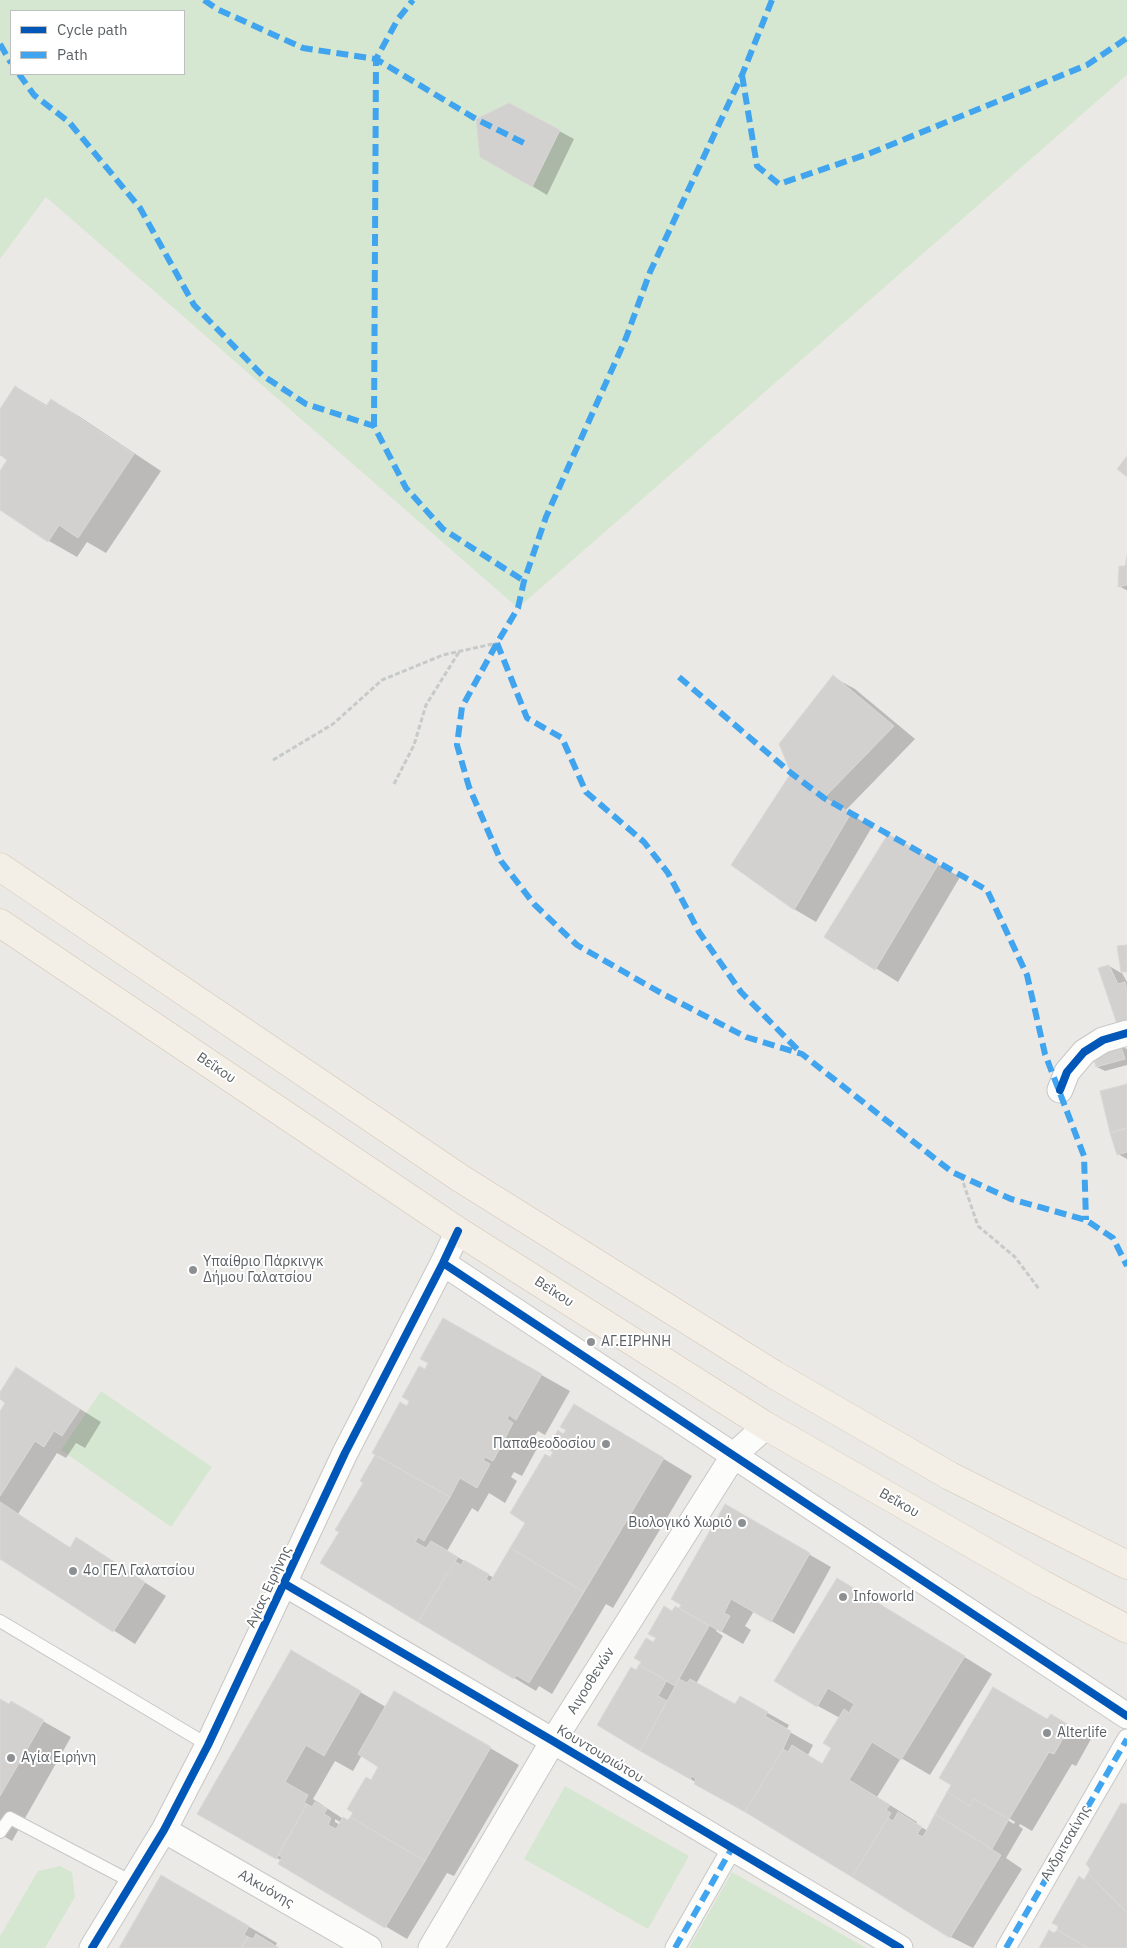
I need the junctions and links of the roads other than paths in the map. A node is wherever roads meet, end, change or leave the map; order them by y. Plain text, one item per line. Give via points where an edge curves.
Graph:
1 (0, 867) edge
2 (0, 923) edge
3 (1127, 1033) edge
4 (1060, 1090) dead end
5 (458, 1231) junction
6 (443, 1263) junction
7 (766, 1426) junction
8 (734, 1455) junction
9 (1127, 1565) edge
10 (285, 1584) junction
11 (0, 1621) edge
12 (1127, 1629) edge
13 (1127, 1716) edge
14 (1127, 1739) edge
15 (553, 1741) junction
16 (208, 1744) junction
17 (164, 1830) junction
18 (0, 1832) edge
19 (732, 1848) junction
20 (132, 1882) junction
21 (92, 1948) edge
22 (369, 1948) edge
23 (431, 1948) edge
24 (675, 1948) edge
25 (900, 1948) edge
26 (1006, 1948) edge

1 - 9 main road via 460,1178 767,1370 950,1476
2 - 5 main road, Βεΐκου
3 - 4 street via 1103,1040 1084,1052 1067,1072
5 - 6 street, Αγίας Ειρήνης
5 - 7 main road, Βεΐκου
6 - 8 street
6 - 10 street, Αγίας Ειρήνης via 344,1453
7 - 8 street, Αιγοσθενών
7 - 12 main road, Βεΐκου
8 - 13 street
8 - 15 street, Αιγοσθενών
10 - 15 street, Κουντουριώτου
10 - 16 street, Αγίας Ειρήνης
11 - 16 lane
14 - 26 street, Ανδριτσαίνης
15 - 19 street, Κουντουριώτου
15 - 23 street, Αιγοσθενών
16 - 17 street, Αγίας Ειρήνης
17 - 20 street, Αγίας Ειρήνης
17 - 22 street, Αλκυόνης
18 - 20 lane via 10,1818
19 - 24 street
19 - 25 street, Κουντουριώτου
20 - 21 street, Αγίας Ειρήνης

